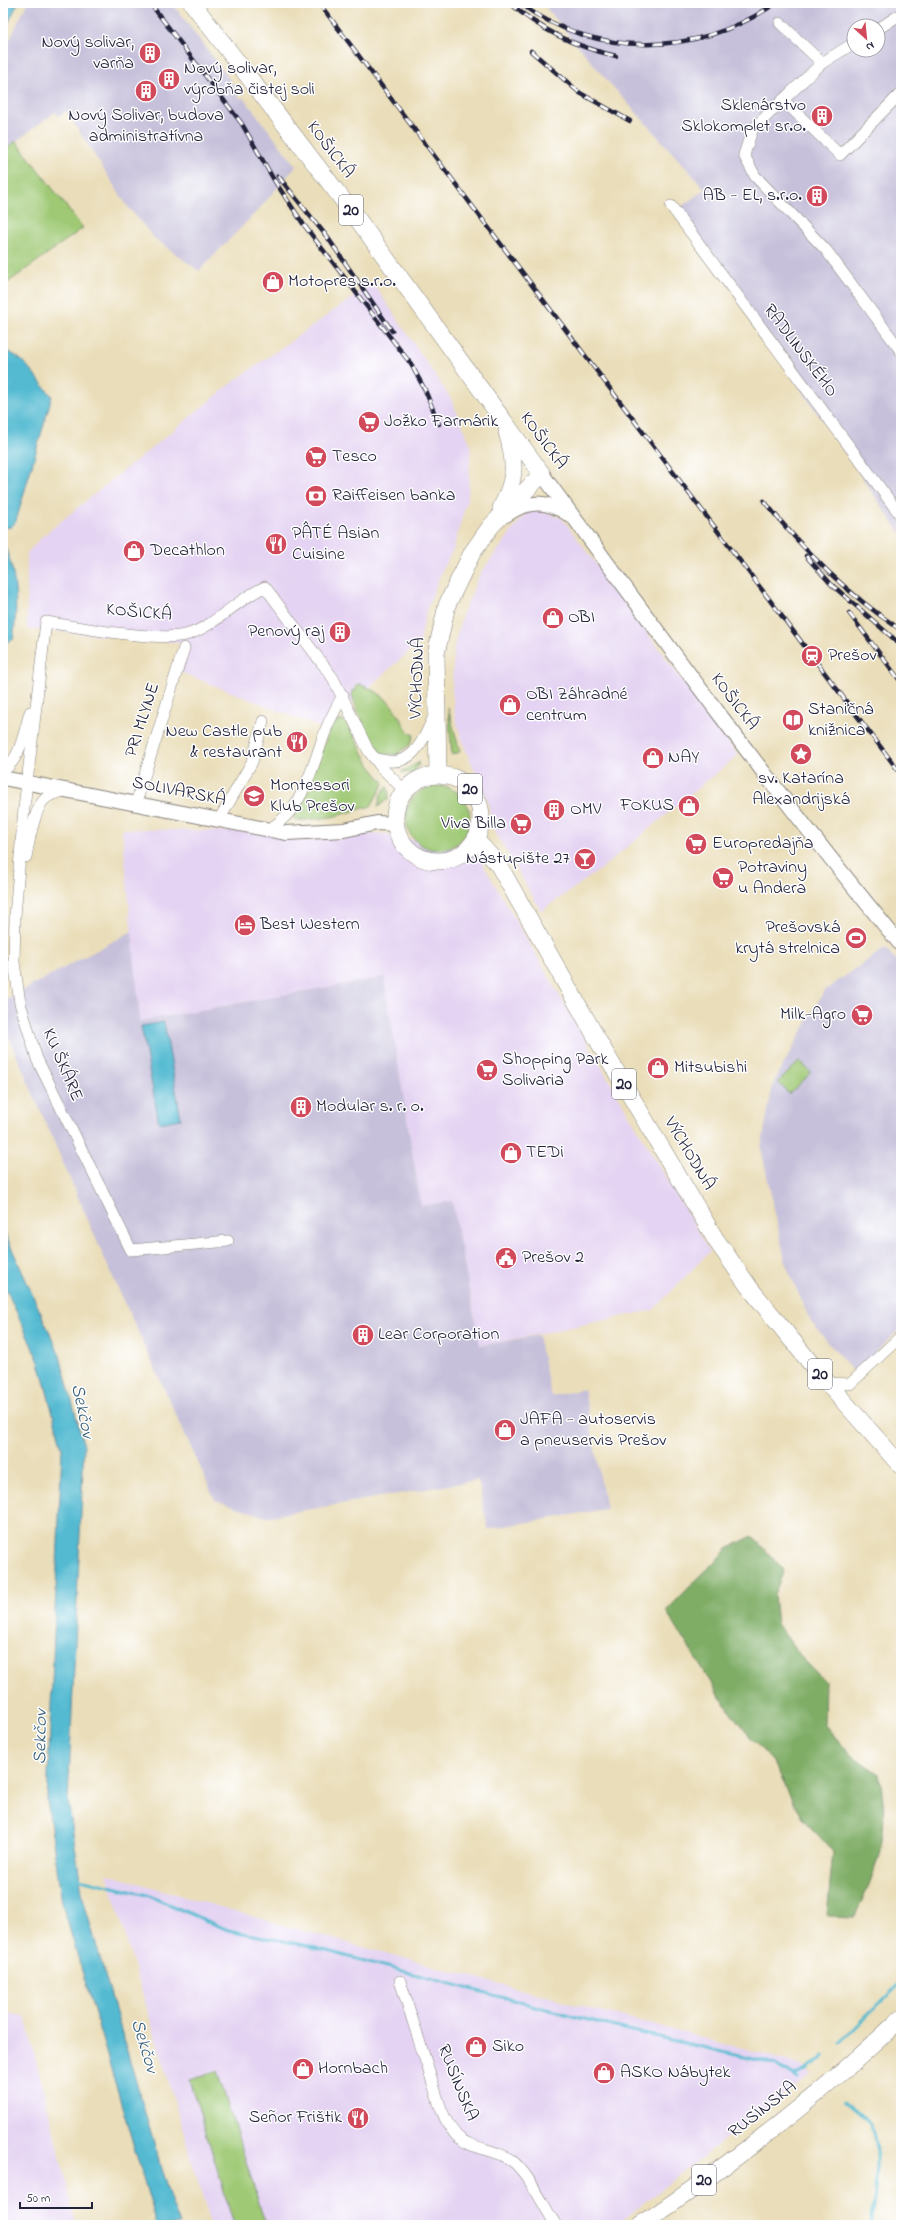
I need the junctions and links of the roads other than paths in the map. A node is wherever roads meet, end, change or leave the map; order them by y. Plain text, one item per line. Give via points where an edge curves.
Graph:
1 (192, 3) edge
2 (901, 14) edge
3 (780, 23) dead end
4 (886, 24) edge
5 (846, 48) edge
6 (822, 63) junction
7 (901, 93) edge
8 (783, 100) junction
9 (671, 206) dead end
10 (901, 352) edge
11 (504, 422) junction
12 (542, 474) junction
13 (901, 516) edge
14 (573, 517) junction
15 (491, 526) junction
16 (184, 648) dead end
17 (39, 681) junction
18 (343, 695) junction
19 (436, 713) junction
20 (263, 721) dead end
21 (373, 756) junction
22 (3, 771) edge
23 (438, 774) junction
24 (3, 778) edge
25 (28, 782) junction
26 (404, 790) junction
27 (71, 791) junction
28 (136, 803) junction
29 (219, 820) junction
30 (395, 824) junction
31 (267, 830) junction
32 (476, 840) junction
33 (17, 897) junction
34 (901, 945) edge
35 (228, 1241) dead end
36 (901, 1336) edge
37 (827, 1383) junction
38 (850, 1384) junction
39 (849, 1407) junction
40 (901, 1466) edge
41 (400, 1981) dead end
42 (901, 2018) edge
43 (552, 2222) edge
44 (642, 2224) edge
45 (565, 2225) edge

1 - 11 main road, KOŠICKÁ / 20 via 359,221
2 - 4 street
3 - 6 street
5 - 6 street
6 - 8 street
7 - 8 street via 840,156
8 - 10 street via 752,130 744,155 754,176 826,250
9 - 13 street, RADLINSKÉHO
11 - 12 main road, KOŠICKÁ / 20
11 - 15 main road via 513,452 514,469 510,492
12 - 14 street, KOŠICKÁ
12 - 15 main road, VÝCHODNÁ / 20
14 - 15 street via 555,505 539,503 519,507
14 - 34 street, KOŠICKÁ via 741,745
15 - 19 main road, VÝCHODNÁ / 20 via 458,579 445,612 436,654
16 - 28 street, PRI MLYNE
17 - 18 street, KOŠICKÁ via 46,622 177,637 189,635 204,627 264,587
17 - 22 street via 16,756 10,766
17 - 25 street, KOŠICKÁ
18 - 21 street
18 - 31 street via 327,727 300,795 282,821
19 - 21 street via 419,748 411,756 389,761
19 - 23 main road, VÝCHODNÁ / 20
20 - 29 street via 252,762
21 - 26 street
23 - 26 main road, 20 via 419,779
23 - 32 main road, 20 via 457,779 473,791 480,803 481,828
24 - 25 street, SOLIVARSKÁ
25 - 27 street, SOLIVARSKÁ
25 - 33 street, KU ŠKÁRE
26 - 30 main road, 20 via 398,800
27 - 28 street, SOLIVARSKÁ
27 - 33 street via 52,794 42,803 35,820
28 - 29 street, SOLIVARSKÁ
29 - 31 street, SOLIVARSKÁ
30 - 31 street, SOLIVARSKÁ via 377,823 312,833
30 - 32 main road, 20 via 398,837 406,847 427,860 455,858 467,851
32 - 37 main road, VÝCHODNÁ / 20 via 498,864 604,1051 716,1240
33 - 35 street, KU ŠKÁRE via 14,962 20,1003 35,1052 131,1250
36 - 38 street
37 - 38 street
37 - 39 main road, VÝCHODNÁ / 20
38 - 39 street
39 - 40 main road, VÝCHODNÁ / 20
41 - 43 street, RUSÍNSKA via 449,2126 457,2136 469,2144 498,2152 512,2161 532,2186
42 - 44 main road, RUSÍNSKA / 20 via 808,2102
43 - 45 street

